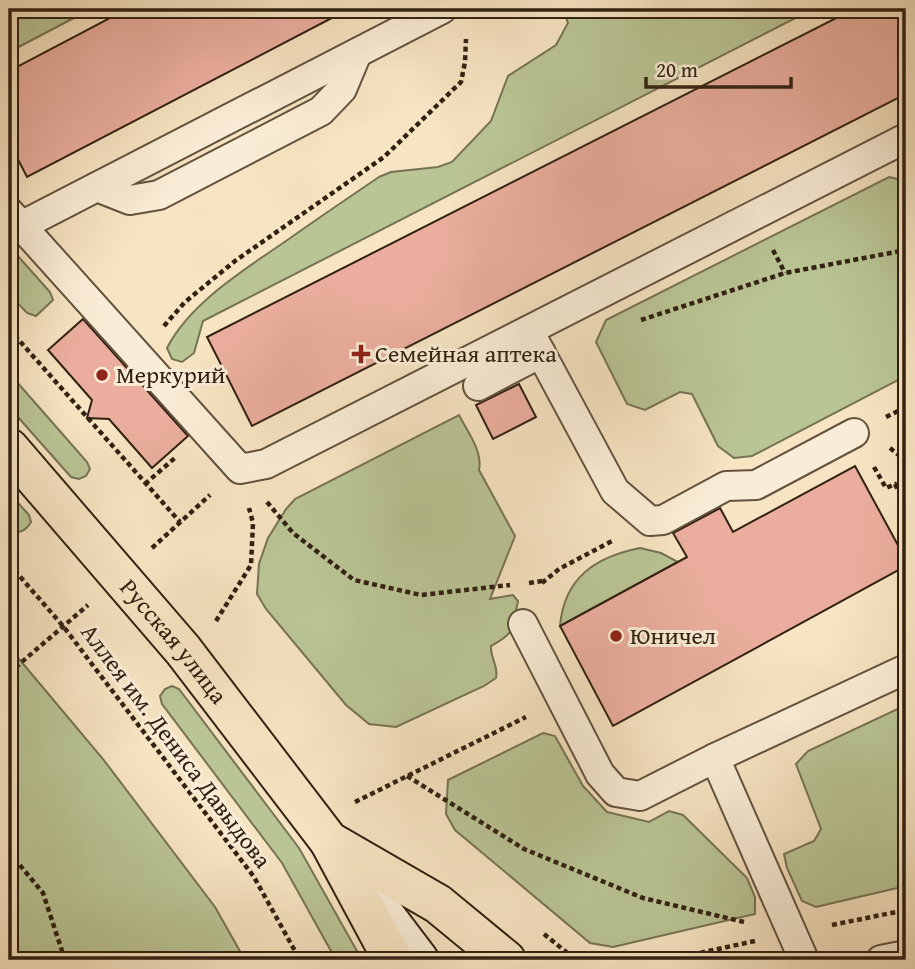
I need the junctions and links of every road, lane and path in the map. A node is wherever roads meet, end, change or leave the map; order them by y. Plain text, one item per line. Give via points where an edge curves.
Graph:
1 (442, 9) edge
2 (466, 30) dead end
3 (906, 138) edge
4 (15, 219) edge
5 (906, 250) edge
6 (631, 323) dead end
7 (9, 329) edge
8 (535, 342) junction
9 (137, 355) junction
10 (478, 386) dead end
11 (906, 407) edge
12 (895, 413) dead end
13 (854, 433) joint
14 (9, 448) edge
15 (240, 469) junction
16 (160, 471) dead end
17 (145, 484) junction
18 (906, 506) edge
19 (650, 521) junction
20 (906, 521) edge
21 (180, 522) dead end
22 (906, 528) edge
23 (154, 545) dead end
24 (162, 555) dead end
25 (9, 564) edge
26 (495, 587) dead end
27 (208, 613) dead end
28 (523, 624) joint
29 (63, 626) junction
30 (906, 669) edge
31 (9, 673) edge
32 (561, 699) junction
33 (715, 758) junction
34 (407, 776) junction
35 (346, 792) dead end
36 (354, 802) junction
37 (366, 809) dead end
38 (329, 841) junction
39 (9, 852) edge
40 (792, 933) junction
41 (543, 934) dead end
42 (906, 955) edge
43 (65, 960) edge
44 (300, 960) edge
45 (393, 960) edge
46 (419, 960) edge
47 (506, 960) edge
48 (576, 960) edge
49 (804, 960) edge
50 (881, 960) edge

1 - 4 lane via 97,187
2 - 9 path via 461,82 384,157 235,261 185,302
3 - 8 lane
4 - 9 lane
5 - 6 path via 785,273
7 - 17 path
8 - 10 lane
8 - 15 lane via 266,464
8 - 19 lane via 615,491
9 - 15 lane
11 - 12 path
13 - 18 path via 886,488 895,484
13 - 19 lane via 756,485 726,486 663,520
14 - 38 main road, Русская улица via 183,650
15 - 26 path via 293,533 354,580 421,595
15 - 27 path via 253,523 251,565 215,623
16 - 17 path
17 - 21 path
19 - 28 path via 543,581 528,602
20 - 22 path
23 - 24 path
25 - 29 path, Аллея им. Дениса Давыдова
28 - 32 lane
29 - 31 path
29 - 44 path, Аллея им. Дениса Давыдова via 254,877
30 - 33 lane
32 - 33 lane via 600,774 616,792 640,796
32 - 34 path
33 - 40 lane
34 - 36 path
34 - 40 path via 524,849 643,898
35 - 36 path
36 - 37 path
38 - 45 main road
38 - 46 main road, Русская улица
38 - 47 main road, Русская улица via 438,904
39 - 43 path via 43,893
40 - 49 lane
41 - 48 path
42 - 50 lane

